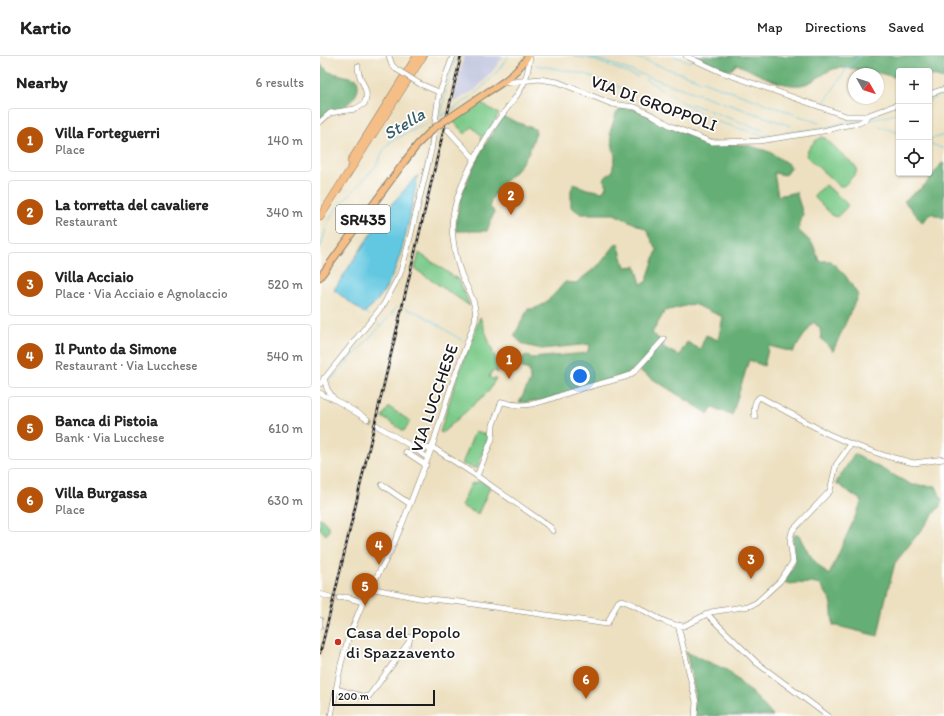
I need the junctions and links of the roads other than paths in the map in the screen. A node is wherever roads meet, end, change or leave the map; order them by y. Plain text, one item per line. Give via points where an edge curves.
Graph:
1 (389, 56) edge
2 (417, 56) edge
3 (423, 56) edge
4 (452, 56) edge
5 (529, 56) edge
6 (686, 56) edge
7 (358, 66) dead end
8 (515, 73) junction
9 (516, 81) junction
10 (525, 81) junction
11 (503, 83) junction
12 (944, 89) edge
13 (439, 92) junction
14 (519, 92) junction
15 (932, 93) edge
16 (896, 105) edge
17 (866, 116) junction
18 (320, 122) edge
19 (448, 130) dead end
20 (474, 159) junction
21 (320, 209) edge
22 (320, 218) edge
23 (320, 277) edge
24 (664, 339) dead end
25 (324, 378) junction
26 (320, 385) edge
27 (327, 389) junction
28 (320, 394) edge
29 (334, 399) junction
30 (755, 417) dead end
31 (367, 419) tunnel mouth
32 (376, 425) tunnel mouth
33 (851, 444) junction
34 (411, 446) junction
35 (432, 448) junction
36 (406, 452) dead end
37 (428, 458) junction
38 (944, 459) edge
39 (426, 465) junction
40 (477, 476) junction
41 (382, 485) dead end
42 (410, 504) junction
43 (553, 531) dead end
44 (370, 588) junction
45 (320, 594) edge
46 (330, 597) dead end
47 (339, 598) dead end
48 (363, 602) junction
49 (706, 614) junction
50 (320, 620) edge
51 (678, 625) junction
52 (320, 626) edge
53 (410, 637) dead end
54 (336, 689) junction
55 (330, 716) edge
56 (695, 716) edge
57 (828, 716) edge

1 - 13 street, bridge via 396,69
2 - 21 highway
3 - 22 highway
4 - 13 street
5 - 8 main road, SR435
5 - 10 street, VIA LUCCHESE
6 - 17 street, VIA DI GROPPOLI via 722,72 842,115
7 - 18 street via 358,73 367,93 364,104 355,109 330,113
8 - 9 street
8 - 10 street
8 - 11 main road, SR435
9 - 10 street, VIA DI GROPPOLI
9 - 11 street
9 - 14 street
10 - 14 street, VIA LUCCHESE
10 - 17 street, VIA DI GROPPOLI via 553,81 612,104 635,107 711,142 759,141 823,131 859,123 866,119
11 - 23 main road, SR435, bridge via 431,131 418,144
12 - 15 street
13 - 25 street via 427,166 398,278 381,309
14 - 20 street, VIA LUCCHESE
16 - 17 street, VIA DI GROPPOLI
19 - 20 street
20 - 35 street, VIA LUCCHESE via 453,214 453,223 458,264 474,302 476,316
24 - 40 street via 628,376 542,402 516,405 501,402 493,425 492,439
25 - 26 street
25 - 27 street
26 - 27 street
27 - 29 street
28 - 29 street
29 - 31 street
30 - 33 street via 756,402 761,398
32 - 34 street
33 - 38 street via 914,463
33 - 49 street via 836,465 830,491 792,531 790,540 793,562 780,581 756,603
34 - 35 street
34 - 37 street
35 - 37 street, VIA LUCCHESE
35 - 40 street
36 - 39 street
37 - 39 street, VIA LUCCHESE
39 - 42 street, VIA LUCCHESE
40 - 43 street
41 - 42 street
42 - 44 street, VIA LUCCHESE via 390,552
44 - 48 street, VIA LUCCHESE
44 - 51 street via 419,598 606,624 621,600 663,622
45 - 46 street
47 - 48 street via 346,597
48 - 54 street, VIA LUCCHESE via 349,636
49 - 51 street via 686,626
49 - 57 street via 756,663
50 - 52 street
51 - 56 street via 696,702
53 - 54 street via 409,642 369,696
54 - 55 street, VIA LUCCHESE

